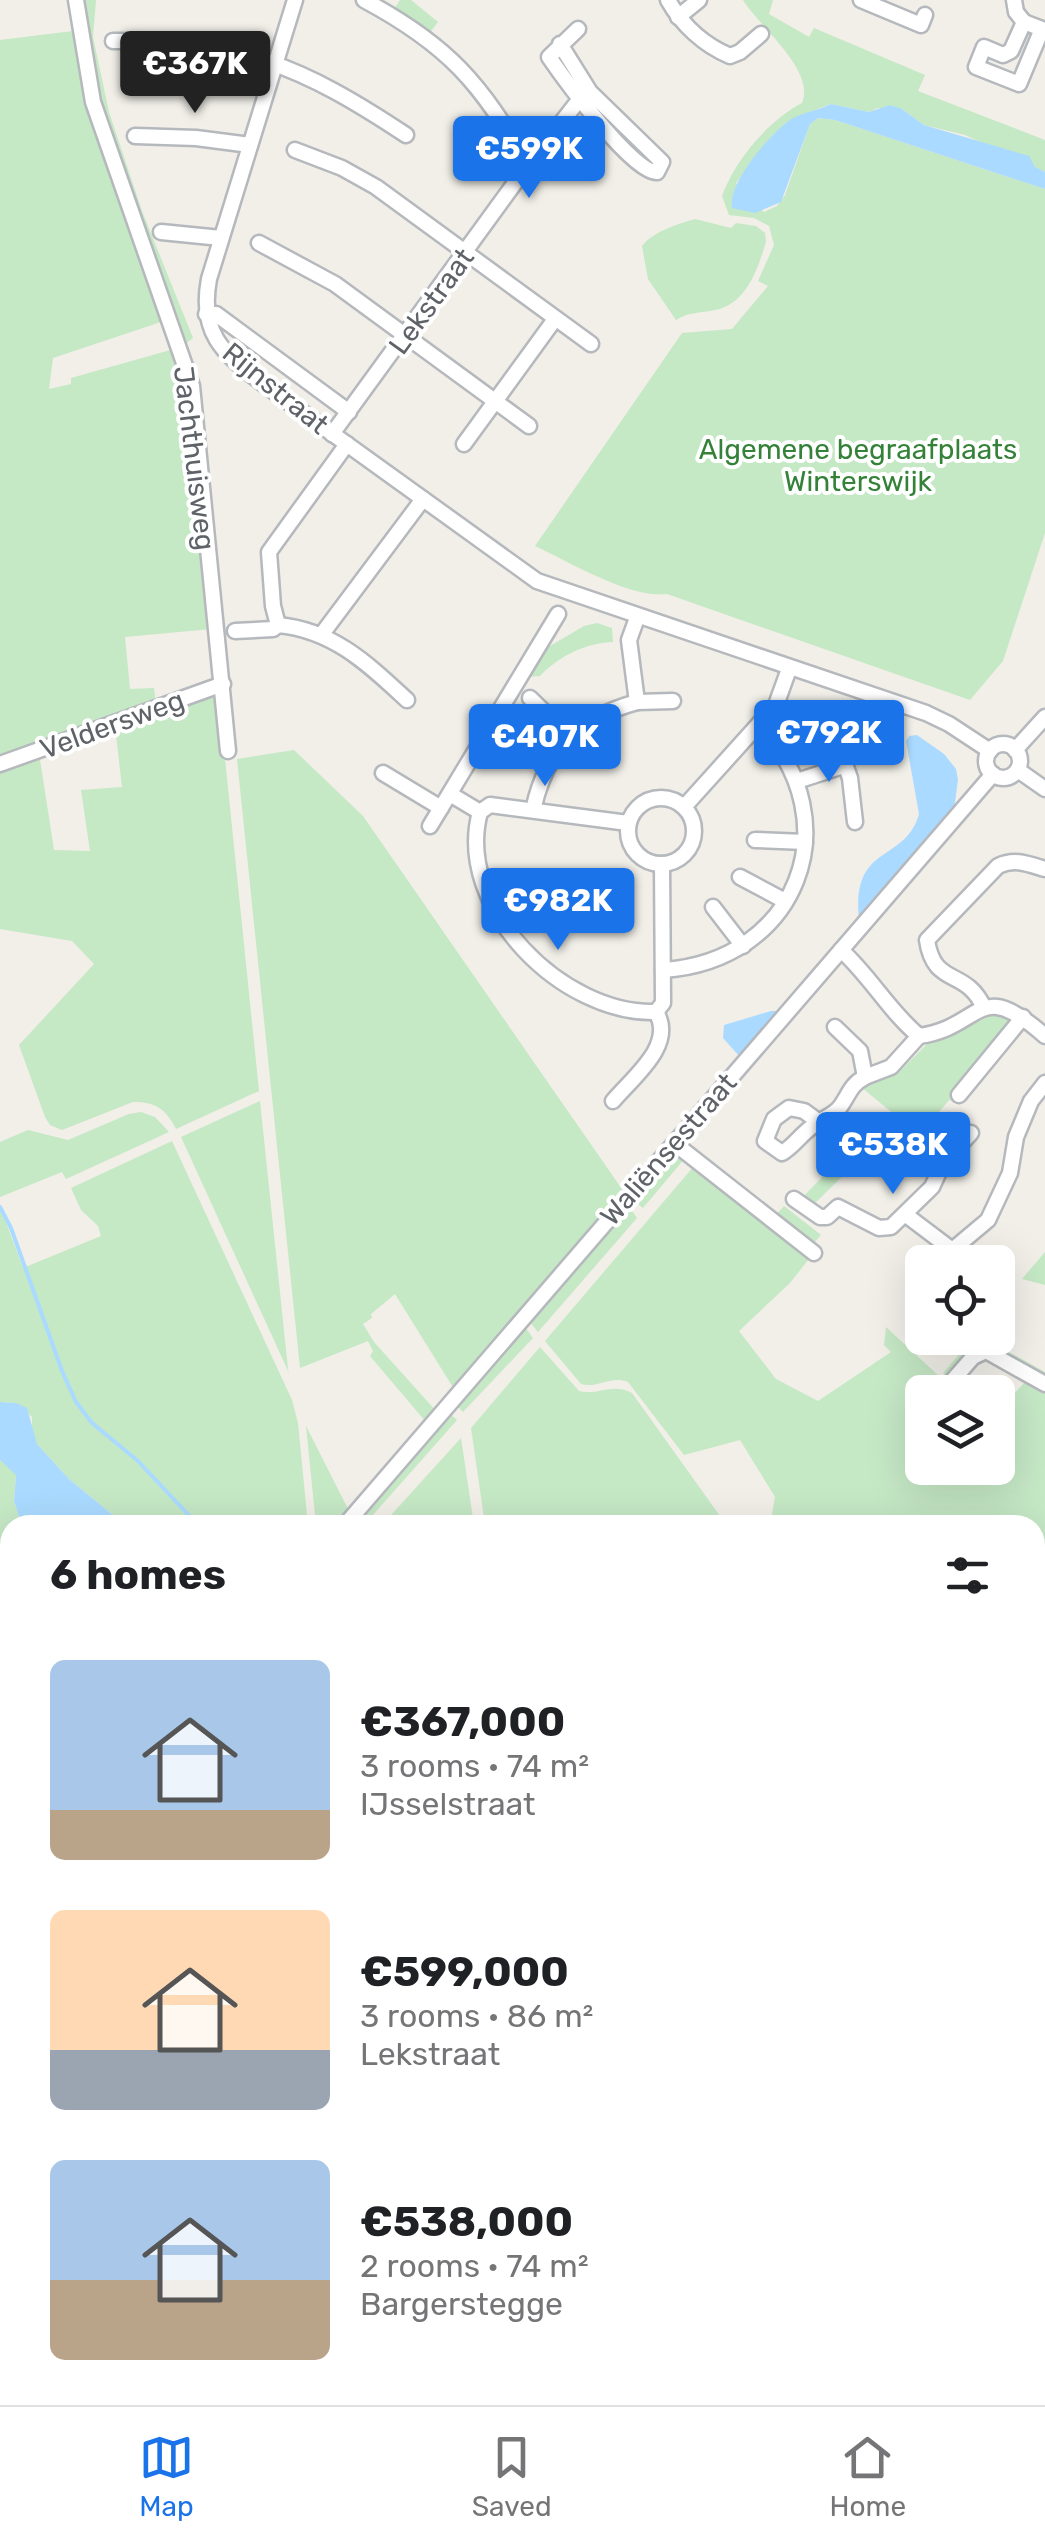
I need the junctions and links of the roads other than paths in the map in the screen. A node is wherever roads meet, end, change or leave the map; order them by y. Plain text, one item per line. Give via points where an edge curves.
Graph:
1 (76, 0) edge
2 (295, 0) edge
3 (364, 0) edge
4 (668, 0) edge
5 (699, 0) edge
6 (1014, 0) edge
7 (872, 2) edge
8 (925, 15) dead end
9 (678, 17) junction
10 (1024, 22) junction
11 (578, 29) dead end
12 (760, 34) dead end
13 (113, 41) dead end
14 (560, 44) junction
15 (277, 63) junction
16 (578, 100) junction
17 (406, 135) dead end
18 (135, 136) dead end
19 (250, 145) junction
20 (295, 150) dead end
21 (528, 165) junction
22 (161, 232) dead end
23 (221, 238) junction
24 (259, 243) dead end
25 (466, 252) junction
26 (206, 314) junction
27 (556, 319) junction
28 (406, 336) junction
29 (591, 344) dead end
30 (496, 401) junction
31 (349, 412) junction
32 (529, 426) dead end
33 (332, 434) junction
34 (346, 444) junction
35 (464, 444) dead end
36 (423, 499) junction
37 (558, 614) dead end
38 (638, 618) junction
39 (278, 625) junction
40 (236, 632) dead end
41 (322, 634) junction
42 (790, 669) junction
43 (223, 684) junction
44 (530, 698) dead end
45 (407, 700) dead end
46 (674, 701) dead end
47 (637, 702) junction
48 (1045, 717) edge
49 (760, 724) junction
50 (569, 736) junction
51 (836, 739) dead end
52 (1015, 750) junction
53 (228, 751) dead end
54 (990, 752) junction
55 (0, 764) edge
56 (846, 764) junction
57 (1018, 770) junction
58 (382, 773) dead end
59 (993, 774) junction
60 (797, 780) junction
61 (1045, 788) edge
62 (450, 794) junction
63 (684, 807) junction
64 (441, 808) junction
65 (533, 810) junction
66 (480, 812) junction
67 (855, 822) dead end
68 (628, 823) junction
69 (430, 826) dead end
70 (755, 840) dead end
71 (806, 842) junction
72 (662, 864) junction
73 (1045, 869) edge
74 (740, 878) dead end
75 (786, 902) junction
76 (713, 907) dead end
77 (744, 946) junction
78 (840, 950) junction
79 (662, 970) junction
80 (984, 1008) junction
81 (656, 1012) junction
82 (1023, 1017) junction
83 (835, 1027) dead end
84 (919, 1036) junction
85 (1045, 1036) edge
86 (865, 1077) junction
87 (1045, 1083) edge
88 (958, 1094) dead end
89 (613, 1101) dead end
90 (819, 1122) dead end
91 (972, 1134) dead end
92 (674, 1142) junction
93 (794, 1200) dead end
94 (906, 1215) junction
95 (945, 1245) edge
96 (957, 1245) edge
97 (814, 1253) dead end
98 (957, 1375) edge
99 (1045, 1384) edge
100 (354, 1515) edge

1 - 43 street, Jachthuisweg via 92,102 192,386
2 - 15 street, Rijnstraat
3 - 21 street via 464,69
4 - 9 street
5 - 9 street
6 - 10 street
7 - 8 street via 921,25
9 - 12 street via 730,56
10 - 10 street via 1011,51 1003,55 984,47 976,66 1019,84 1042,29
11 - 14 street
13 - 15 street via 225,48
14 - 16 street via 549,57
14 - 16 street via 590,92 662,162 660,170 644,170
15 - 17 street via 354,100
15 - 19 street, Rijnstraat
16 - 21 street, Lekstraat
18 - 19 street
19 - 23 street, Rijnstraat
20 - 25 street via 376,187
21 - 25 street, Lekstraat
22 - 23 street
23 - 26 street, Rijnstraat
24 - 28 street via 335,284
25 - 27 street
25 - 28 street, Lekstraat
26 - 31 street via 216,314
26 - 33 street, Rijnstraat via 238,365
27 - 29 street
27 - 30 street
28 - 30 street
28 - 31 street, Lekstraat
30 - 32 street
30 - 35 street
31 - 33 street, Lekstraat
33 - 34 street, Rijnstraat
34 - 36 street, Rijnstraat
34 - 39 street via 269,552
36 - 38 street, Rijnstraat via 536,581
36 - 41 street
37 - 62 street
38 - 42 street, Rijnstraat
38 - 47 street via 629,640
39 - 40 street
39 - 41 street
41 - 45 street via 359,656
42 - 49 street
42 - 54 street, Rijnstraat via 926,713
43 - 53 street, Jachthuisweg
43 - 55 street, Veldersweg
44 - 50 street
46 - 47 street
47 - 50 street via 607,710
48 - 52 street
49 - 60 street
49 - 63 street
50 - 65 street via 550,761
51 - 56 street
52 - 54 street via 1005,745
52 - 57 street
54 - 59 street
56 - 60 street
56 - 67 street
57 - 59 street via 1004,778
57 - 61 street
58 - 64 street
59 - 78 street, Waliënsestraat
60 - 71 street
62 - 64 street
62 - 66 street
63 - 68 street via 658,798 634,811
63 - 72 street via 692,843
64 - 69 street
65 - 66 street via 490,806
65 - 68 street
66 - 81 street via 480,864 488,894 519,946 583,995
68 - 72 street via 640,857
70 - 71 street
71 - 75 street
72 - 79 street
73 - 80 street via 1009,861 998,866 927,940 930,960 942,974 968,982
74 - 75 street
75 - 77 street
76 - 77 street
77 - 79 street via 694,968
78 - 84 street
78 - 92 street, Waliënsestraat
79 - 81 street via 663,1003
80 - 82 street via 1008,1008
80 - 84 street
81 - 89 street via 663,1023 661,1041
82 - 85 street
82 - 88 street
83 - 86 street via 860,1052
84 - 86 street via 901,1060
86 - 90 street
87 - 96 street via 1016,1137 1010,1173 988,1220
91 - 94 street
92 - 97 street
92 - 100 street, Waliënsestraat
93 - 94 street via 820,1218 838,1206 879,1228
94 - 95 street
98 - 99 street via 986,1351

